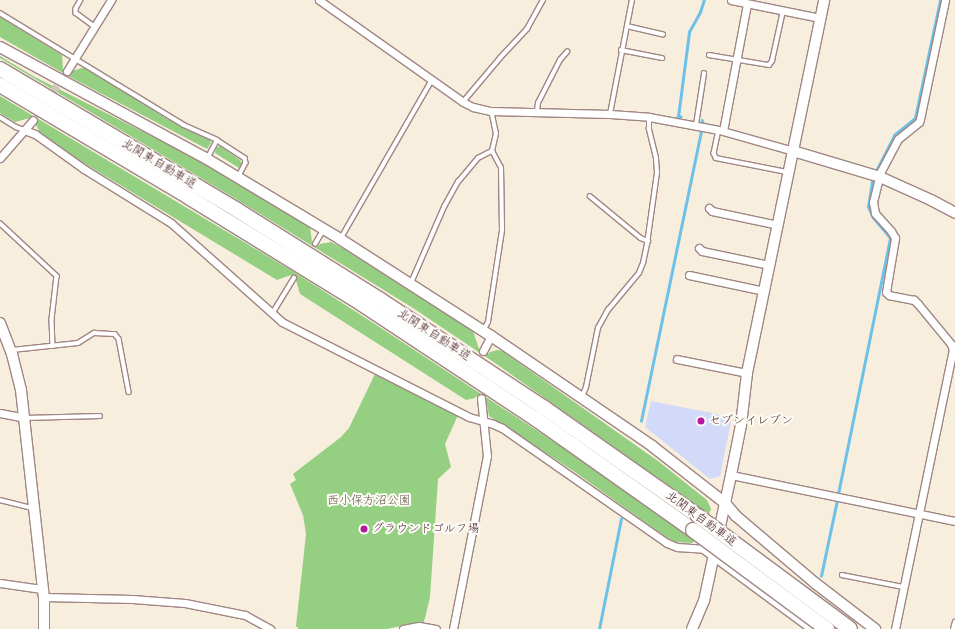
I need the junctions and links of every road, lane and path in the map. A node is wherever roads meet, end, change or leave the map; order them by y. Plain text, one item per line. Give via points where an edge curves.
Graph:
1 (81, 0) edge
2 (111, 0) edge
3 (319, 0) edge
4 (543, 0) edge
5 (632, 0) edge
6 (731, 0) edge
7 (824, 0) edge
8 (945, 0) edge
9 (751, 3) edge
10 (783, 11) junction
11 (0, 13) edge
12 (820, 18) junction
13 (627, 26) junction
14 (95, 27) junction
15 (663, 34) dead end
16 (0, 47) edge
17 (622, 50) junction
18 (567, 52) dead end
19 (709, 55) dead end
20 (76, 58) junction
21 (662, 58) dead end
22 (737, 60) junction
23 (0, 69) edge
24 (67, 71) tunnel mouth
25 (704, 74) dead end
26 (432, 80) junction
27 (0, 85) edge
28 (464, 102) junction
29 (491, 111) junction
30 (536, 111) junction
31 (610, 114) junction
32 (0, 117) edge
33 (649, 117) junction
34 (33, 120) dead end
35 (696, 125) junction
36 (24, 130) junction
37 (721, 131) junction
38 (217, 140) junction
39 (793, 151) junction
40 (492, 152) junction
41 (0, 158) edge
42 (207, 159) junction
43 (789, 172) junction
44 (238, 178) junction
45 (880, 178) junction
46 (590, 196) dead end
47 (709, 208) dead end
48 (955, 213) edge
49 (0, 223) edge
50 (778, 225) junction
51 (324, 229) junction
52 (340, 239) junction
53 (648, 241) junction
54 (315, 244) dead end
55 (699, 248) dead end
56 (769, 265) junction
57 (689, 276) dead end
58 (294, 278) dead end
59 (411, 284) junction
60 (764, 291) junction
61 (272, 314) junction
62 (0, 323) edge
63 (487, 334) junction
64 (54, 346) junction
65 (11, 351) junction
66 (483, 351) dead end
67 (677, 359) dead end
68 (747, 373) junction
69 (129, 392) dead end
70 (481, 398) dead end
71 (581, 398) junction
72 (0, 413) edge
73 (100, 416) dead end
74 (24, 418) junction
75 (484, 422) junction
76 (731, 475) junction
77 (0, 500) edge
78 (725, 503) junction
79 (33, 508) junction
80 (919, 514) junction
81 (955, 521) edge
82 (713, 555) junction
83 (842, 575) dead end
84 (0, 583) edge
85 (904, 588) junction
86 (43, 593) junction
87 (955, 622) edge
88 (265, 628) edge
89 (44, 629) edge
90 (403, 629) edge
91 (436, 629) edge
92 (453, 629) edge
93 (692, 629) edge
94 (811, 629) edge
95 (827, 629) edge
96 (850, 629) edge
97 (875, 629) edge
98 (895, 629) edge
99 (953, 629) edge

1 - 14 lane via 76,13
2 - 14 street
3 - 26 street
4 - 28 lane via 527,30
5 - 13 lane
6 - 9 street
7 - 12 street
8 - 45 street via 919,122 898,139
9 - 10 street
9 - 22 street
10 - 12 street
10 - 22 lane via 771,63 767,66
11 - 20 lane
12 - 39 street
13 - 15 lane
13 - 17 lane
14 - 20 street
16 - 42 street
17 - 21 lane
17 - 31 lane
18 - 30 lane via 560,60
19 - 22 lane
20 - 24 street
20 - 38 lane via 184,125
22 - 37 street
23 - 96 highway, 北関東自動車道, bridge via 379,299 537,403 698,516
25 - 35 lane
26 - 28 street
26 - 52 lane
27 - 95 highway, 北関東自動車道, bridge via 362,304 530,415
28 - 29 street
29 - 30 street
29 - 40 lane via 496,134
30 - 31 street
31 - 33 street
32 - 36 lane
33 - 35 street
33 - 53 lane via 657,173
34 - 36 street
35 - 37 street
36 - 41 street
36 - 61 street via 171,223
37 - 39 street
37 - 43 lane via 714,153 716,158
38 - 42 lane
38 - 44 lane via 246,160
39 - 43 street
39 - 45 street
40 - 59 lane via 478,158 458,182 444,207
40 - 63 lane via 501,168 502,230
42 - 44 street
43 - 50 street
44 - 51 street
45 - 48 street
45 - 80 street via 873,206 875,213 893,234 895,241 886,292 889,295 914,300 951,344 953,350
46 - 53 lane
47 - 50 street via 712,211
49 - 64 lane via 57,276 52,319
50 - 56 street
51 - 52 street
51 - 54 lane
52 - 59 street
53 - 71 lane via 639,273 608,310 598,328 586,387
55 - 56 street via 702,251
56 - 60 street
57 - 60 street
58 - 61 lane
59 - 63 street
60 - 68 street
61 - 75 street via 289,326 388,377 469,418
62 - 65 street
63 - 66 street
63 - 71 street
64 - 65 lane
64 - 69 lane via 78,343 94,333 115,334 119,340
65 - 74 street
67 - 68 street
68 - 76 street
70 - 75 street
71 - 78 street via 652,446
72 - 74 street
73 - 74 lane
74 - 79 street
75 - 82 street via 502,428 667,543 703,549
75 - 92 street via 487,456
76 - 78 street
76 - 80 street
77 - 79 lane
78 - 82 street
78 - 97 street via 736,516 809,579
79 - 86 street
80 - 81 street
80 - 85 street
82 - 93 street via 704,601
82 - 94 street
83 - 85 lane
84 - 86 street
85 - 98 street
86 - 88 street via 185,603 245,615
86 - 89 street
87 - 99 lane
90 - 91 street via 419,626

